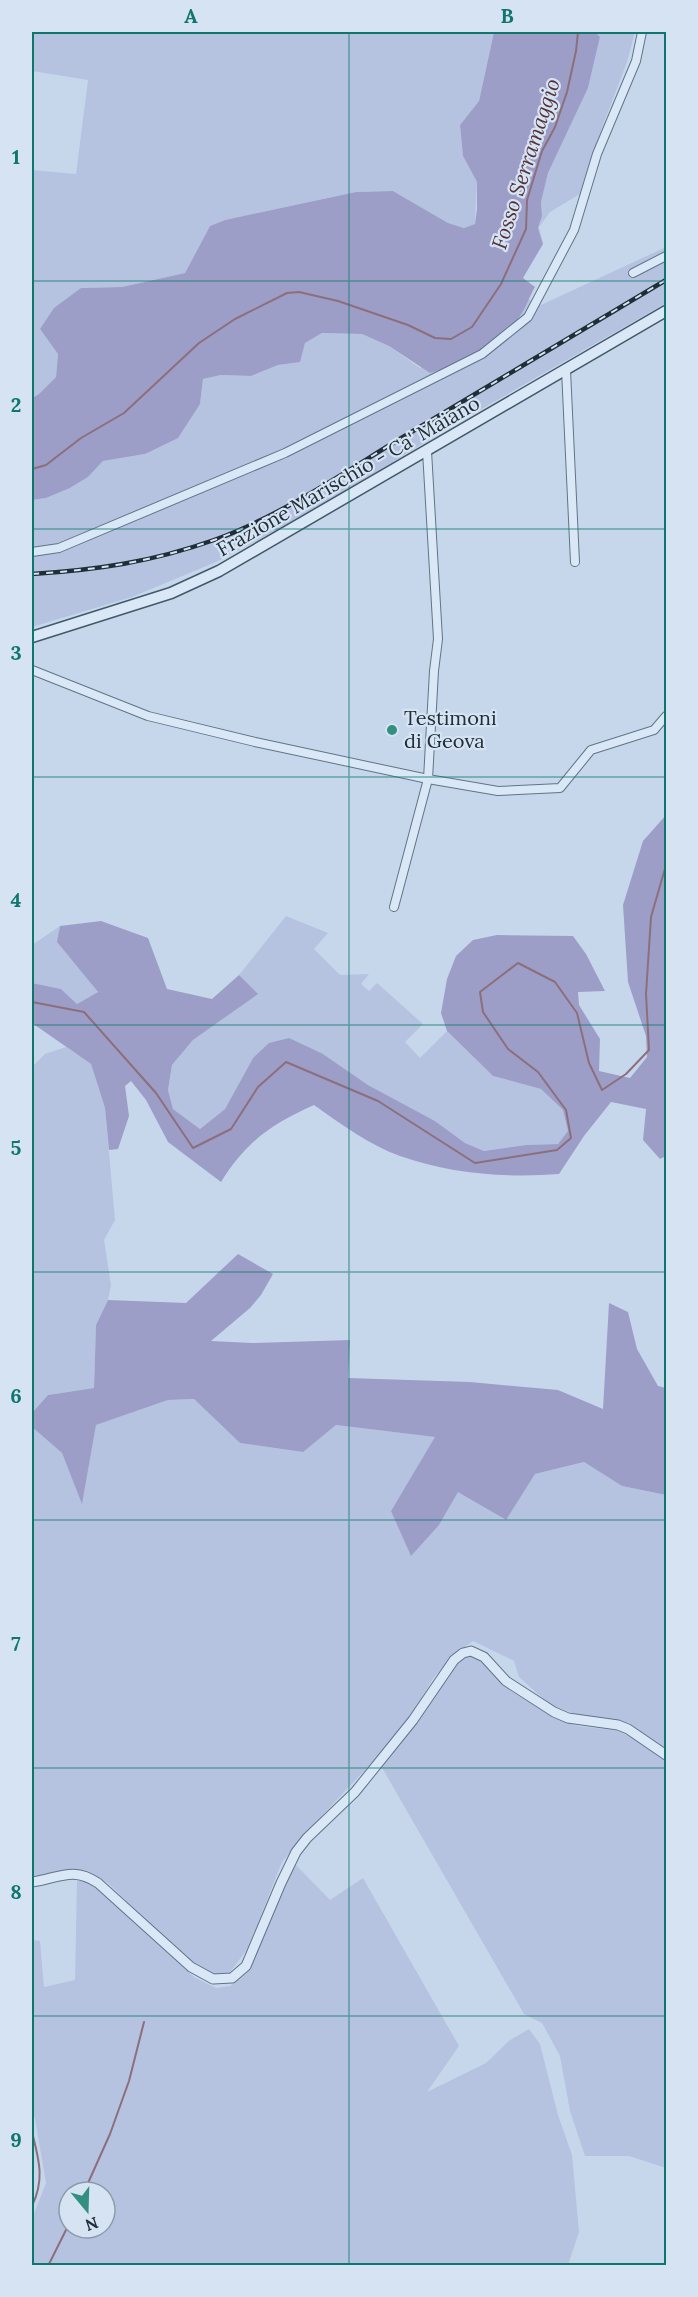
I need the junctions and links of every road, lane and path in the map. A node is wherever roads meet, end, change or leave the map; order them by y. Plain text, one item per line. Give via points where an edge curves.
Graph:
1 (642, 32) edge
2 (666, 256) edge
3 (633, 273) dead end
4 (666, 311) edge
5 (566, 370) junction
6 (427, 451) junction
7 (32, 552) edge
8 (575, 562) dead end
9 (32, 637) edge
10 (32, 670) edge
11 (666, 716) edge
12 (428, 779) junction
13 (394, 907) dead end
14 (666, 1755) edge
15 (32, 1882) edge

1 - 7 street via 636,61 597,154 574,230 528,317 482,354 285,453 59,548
2 - 3 street
4 - 5 main road, Frazione Marischio - Ca' Maiano
5 - 6 main road, Frazione Marischio - Ca' Maiano
5 - 8 street
6 - 9 main road, Frazione Marischio - Ca' Maiano via 219,571 171,593
6 - 12 street via 438,639
10 - 12 street via 148,716
11 - 12 street via 654,730 591,750 560,789 498,791
12 - 13 street
14 - 15 street via 618,1725 568,1718 554,1712 506,1682 484,1657 471,1651 454,1660 413,1720 362,1783 296,1852 246,1966 232,1978 213,1979 191,1967 82,1874

